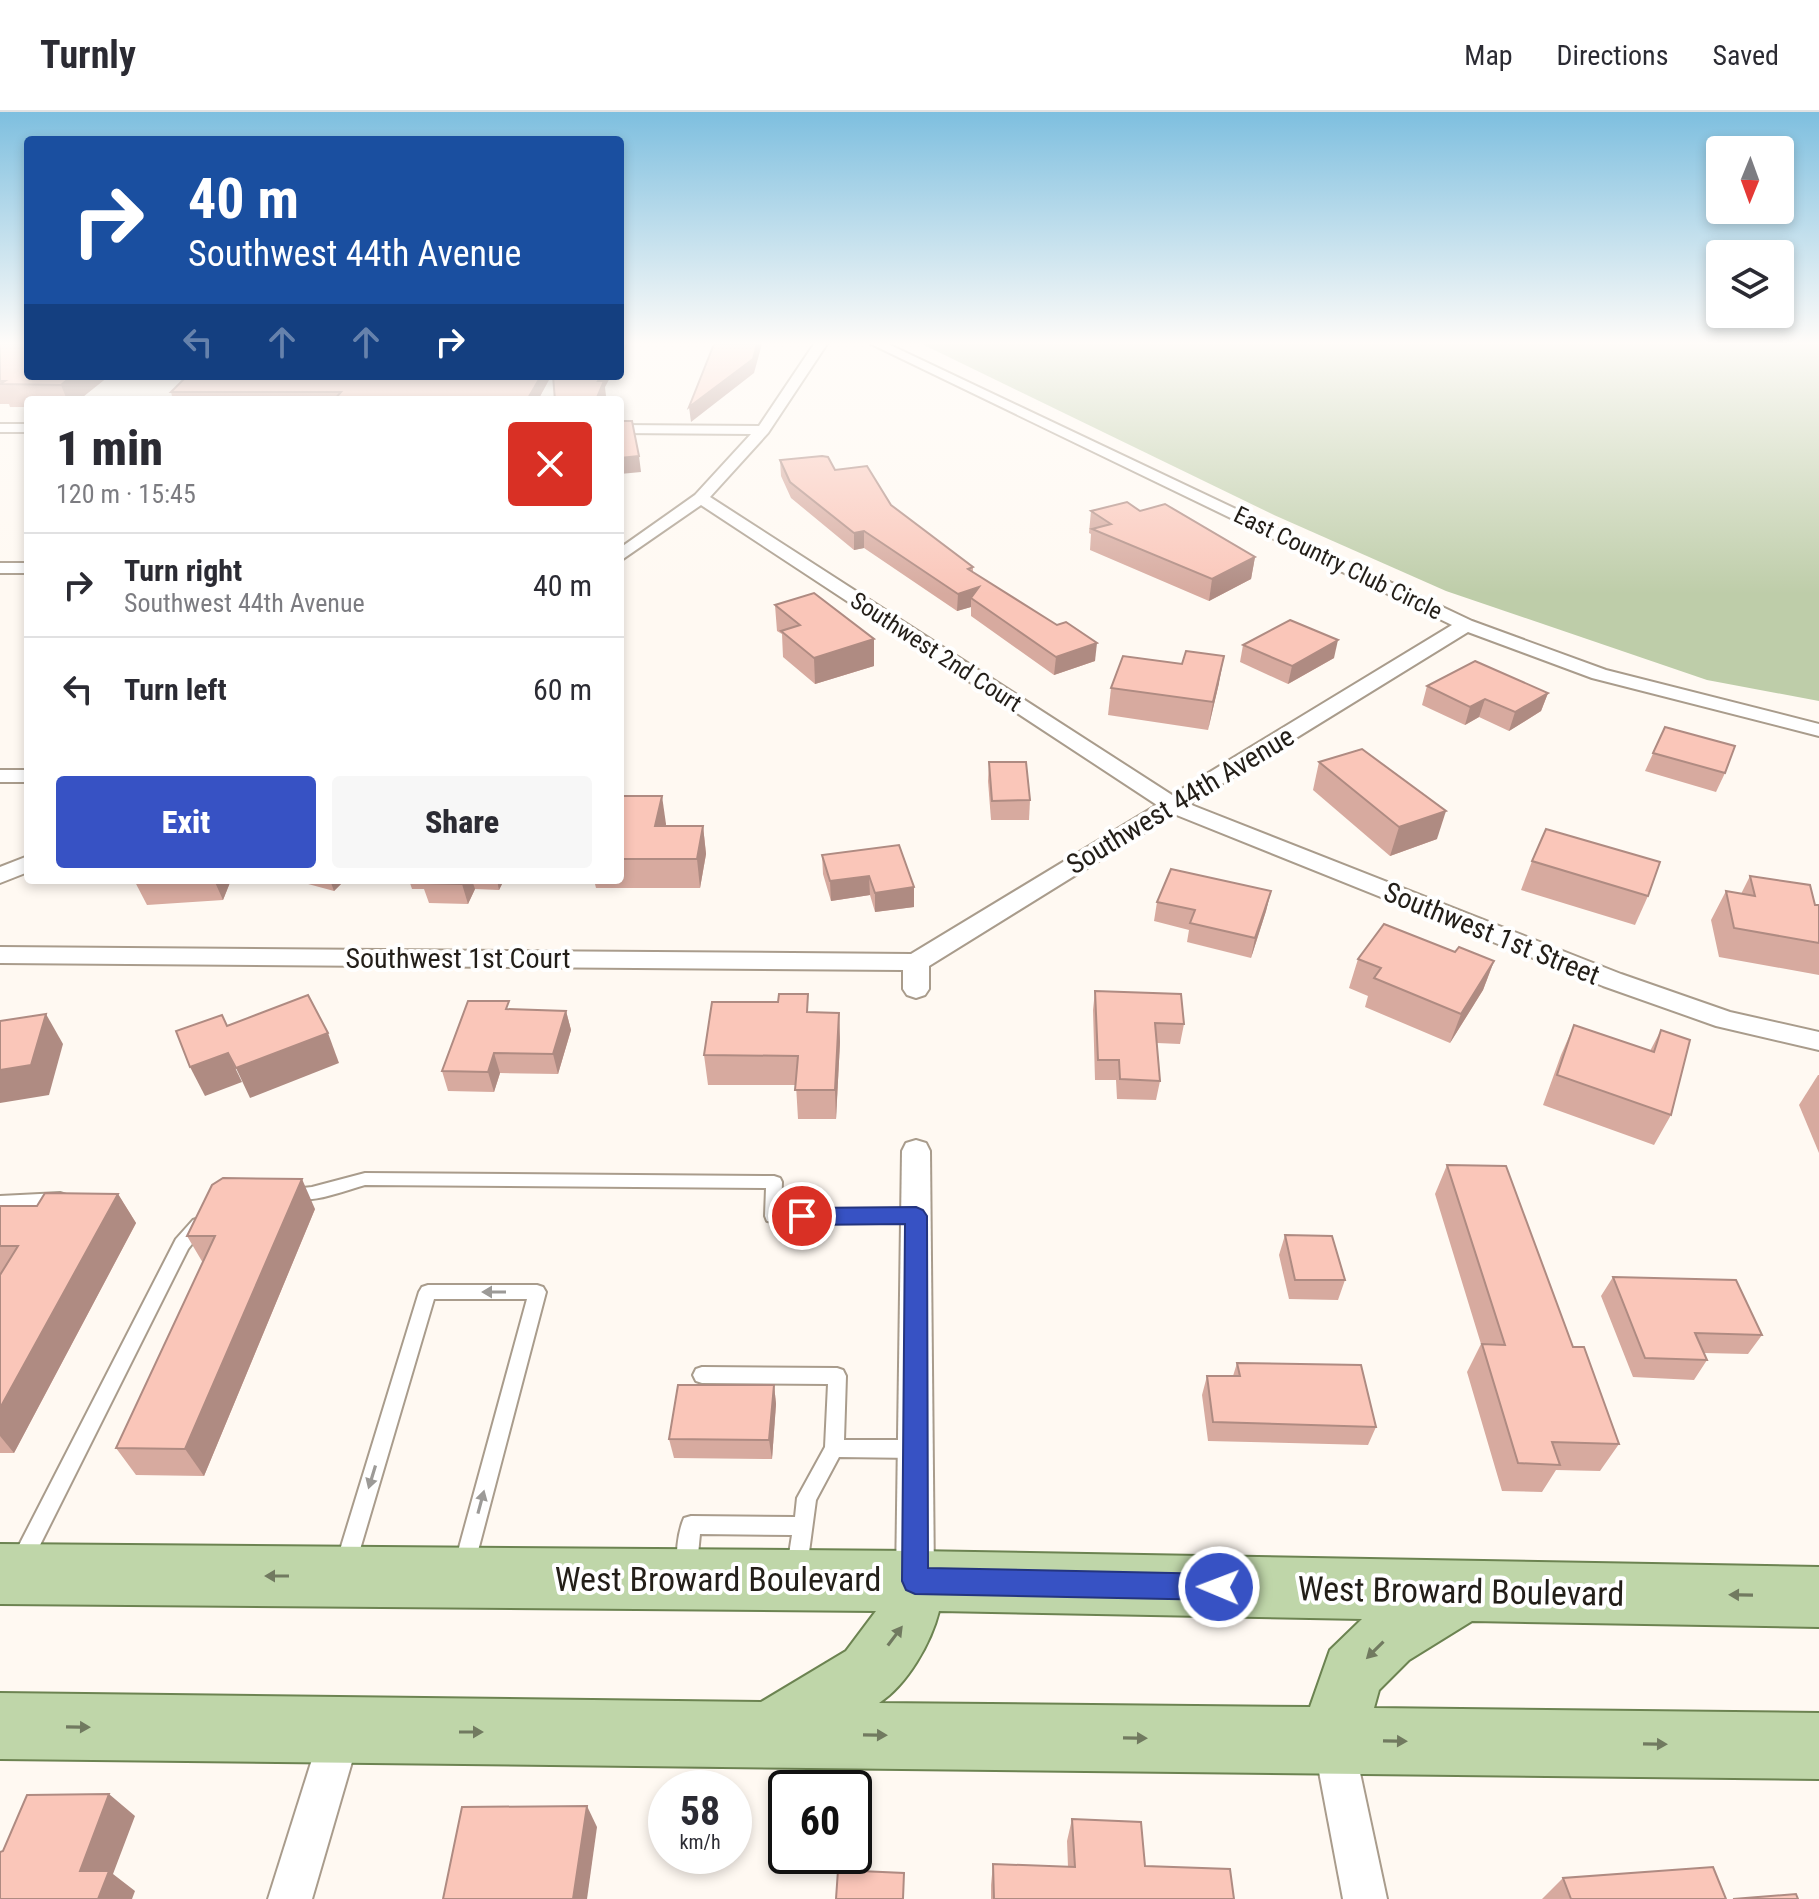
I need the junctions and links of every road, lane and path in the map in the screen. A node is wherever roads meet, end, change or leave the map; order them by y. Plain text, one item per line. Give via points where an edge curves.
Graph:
1 (765, 427) edge
2 (1052, 427) edge
3 (0, 428) edge
4 (24, 428) edge
5 (624, 429) edge
6 (763, 430) junction
7 (701, 498) junction
8 (624, 553) edge
9 (0, 568) edge
10 (24, 568) edge
11 (1466, 625) junction
12 (1819, 730) edge
13 (0, 776) edge
14 (24, 776) edge
15 (1172, 805) junction
16 (24, 865) edge
17 (0, 876) edge
18 (0, 955) edge
19 (916, 962) junction
20 (916, 989) dead end
21 (1819, 1041) edge
22 (916, 1151) dead end
23 (267, 1196) edge
24 (83, 1199) edge
25 (0, 1207) edge
26 (210, 1213) edge
27 (916, 1216) junction
28 (702, 1375) dead end
29 (834, 1448) junction
30 (915, 1449) junction
31 (799, 1553) junction
32 (8, 1574) edge
33 (342, 1576) junction
34 (460, 1578) junction
35 (915, 1581) junction
36 (1463, 1592) junction
37 (1819, 1597) edge
38 (0, 1726) edge
39 (341, 1731) junction
40 (769, 1734) junction
41 (1333, 1740) junction
42 (1819, 1746) edge
43 (290, 1899) edge
44 (1365, 1899) edge

1 - 6 street
2 - 11 street, East Country Club Circle
3 - 4 street
5 - 6 street
6 - 7 street
7 - 8 street
7 - 15 street, Southwest 2nd Court
9 - 10 street
11 - 12 street, East Country Club Circle via 1599,674
11 - 15 street, Southwest 44th Avenue
13 - 14 street
15 - 19 street, Southwest 44th Avenue
15 - 21 street, Southwest 1st Street via 1612,980 1725,1020
16 - 17 street
18 - 19 street, Southwest 1st Court
19 - 20 street
22 - 27 street
23 - 27 lane via 312,1193 365,1179 774,1182 773,1216
24 - 25 lane via 4,1201
26 - 32 lane via 182,1244
27 - 30 street
28 - 29 lane via 837,1376
29 - 30 lane
29 - 31 lane via 807,1498
30 - 35 street
31 - 34 main road, West Broward Boulevard via 686,1579
31 - 35 main road, West Broward Boulevard
33 -> 32 main road, West Broward Boulevard
33 - 34 main road, West Broward Boulevard
34 -> 33 lane via 537,1292 428,1292
35 - 36 main road, West Broward Boulevard
40 -> 35 main road via 868,1673 905,1623
37 -> 36 main road, West Broward Boulevard
36 -> 41 main road via 1387,1638 1352,1672
38 -> 39 main road
39 -> 40 main road
39 - 43 street
40 -> 41 main road
41 -> 42 main road
41 - 44 street

